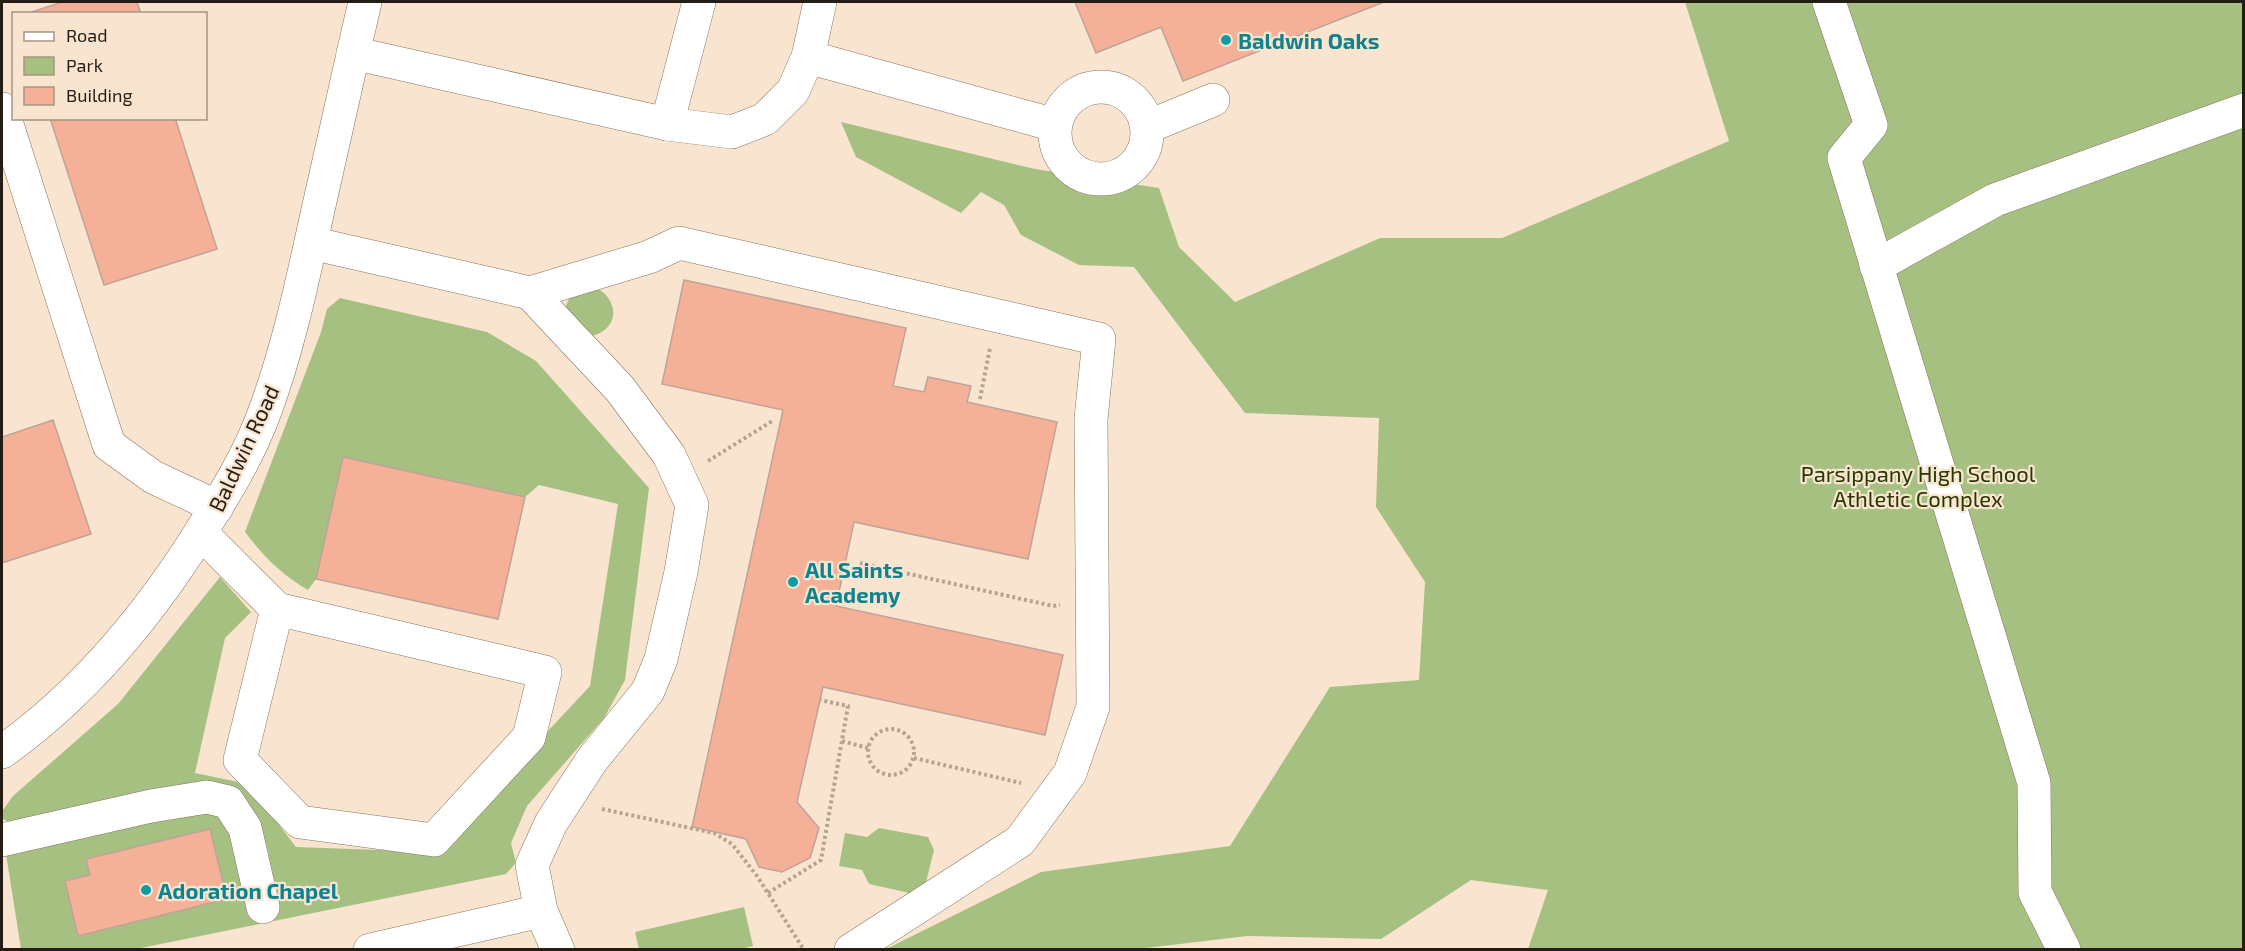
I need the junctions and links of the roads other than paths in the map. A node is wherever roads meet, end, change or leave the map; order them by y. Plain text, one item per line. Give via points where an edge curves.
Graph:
1 (365, 2) edge
2 (699, 2) edge
3 (820, 2) edge
4 (1829, 2) edge
5 (353, 53) junction
6 (808, 57) junction
7 (1213, 100) dead end
8 (2, 109) edge
9 (2244, 110) edge
10 (667, 124) junction
11 (1055, 125) junction
12 (1147, 127) junction
13 (311, 243) junction
14 (1876, 266) junction
15 (530, 293) junction
16 (209, 520) junction
17 (277, 609) junction
18 (2, 752) edge
19 (2, 840) edge
20 (263, 907) dead end
21 (541, 911) junction
22 (369, 950) edge
23 (558, 950) edge
24 (851, 950) edge
25 (2064, 950) edge

1 - 5 street, Baldwin Road
2 - 10 street
3 - 6 street
4 - 14 street via 1871,125 1844,158
5 - 10 street
5 - 13 street, Baldwin Road
6 - 10 street via 794,91 765,119 732,132
6 - 11 street
7 - 12 street
8 - 16 street via 109,445
9 - 14 street via 1995,200
11 - 12 street via 1070,98 1098,86 1127,94 1138,104
11 - 12 street via 1060,155 1070,168 1098,180 1127,172 1139,162 1146,148
13 - 15 street
13 - 16 street, Baldwin Road via 289,341 264,414
14 - 25 street via 2034,783 2035,892
15 - 21 street via 620,389 669,455 692,505 661,658 648,691 592,760 551,823 532,865
15 - 24 street via 649,257 679,243 1099,339 1091,419 1093,707 1070,773 1020,841
16 - 17 street
16 - 18 street, Baldwin Road via 184,562 127,635 76,690
17 - 17 street via 240,760 300,822 434,840 529,737 545,672
19 - 20 street via 151,806 207,797 228,802 245,828
21 - 22 street
21 - 23 street

